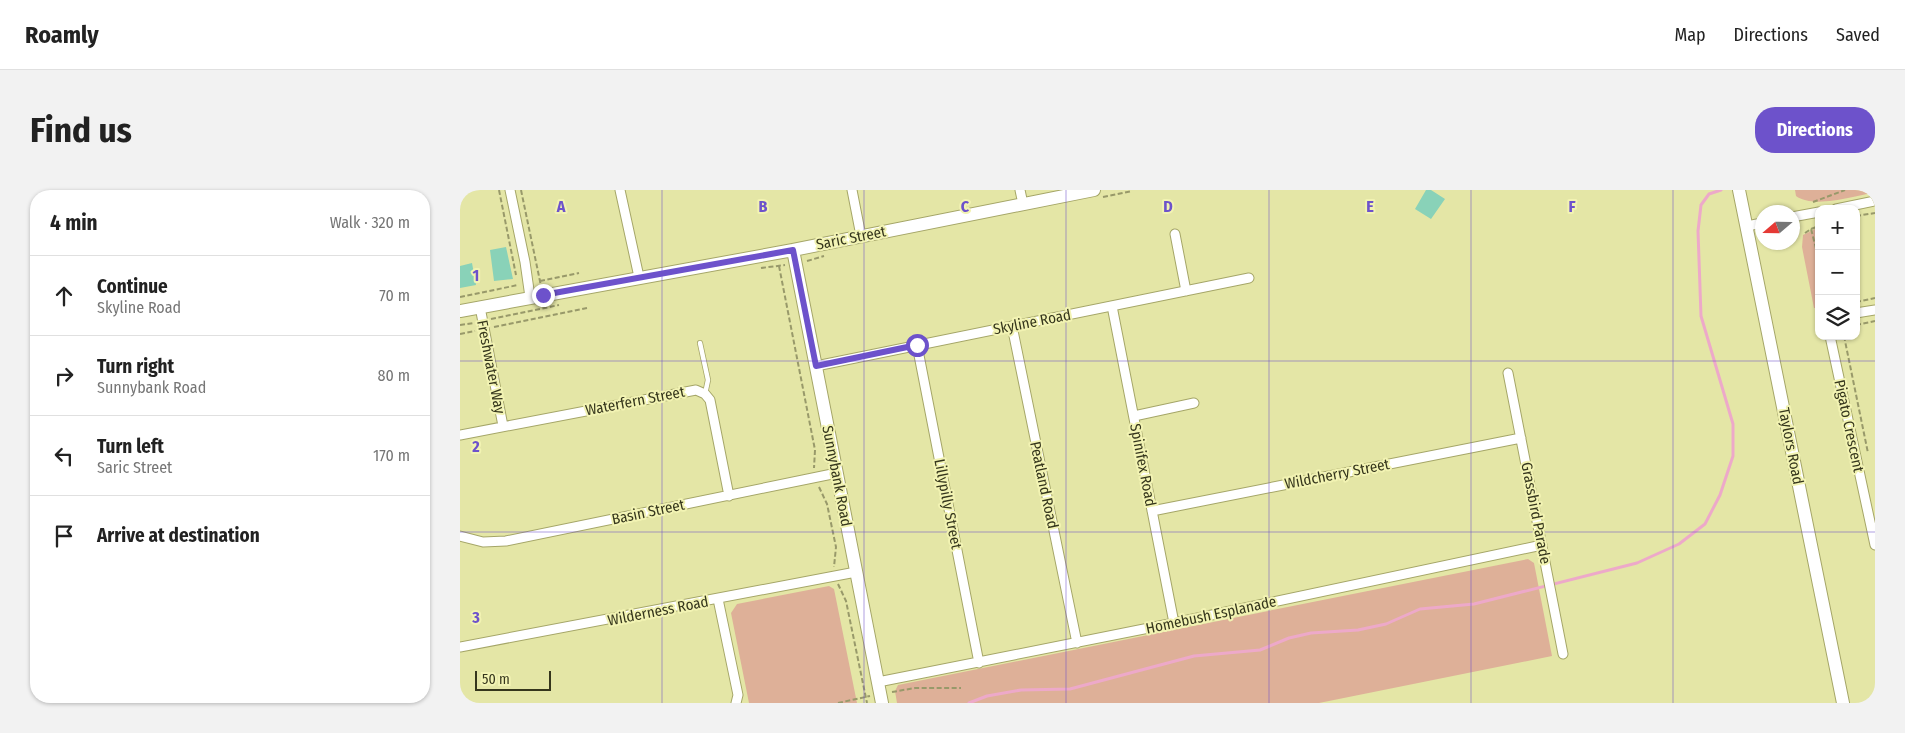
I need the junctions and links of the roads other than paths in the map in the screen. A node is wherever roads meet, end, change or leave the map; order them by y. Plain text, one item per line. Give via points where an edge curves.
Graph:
1 (510, 190) edge
2 (620, 190) edge
3 (852, 190) edge
4 (1020, 190) edge
5 (1094, 190) edge
6 (1739, 190) edge
7 (1875, 201) edge
8 (1023, 204) junction
9 (1856, 205) edge
10 (1815, 213) edge
11 (1800, 216) edge
12 (1755, 224) edge
13 (1747, 226) junction
14 (1175, 234) dead end
15 (861, 236) junction
16 (793, 250) junction
17 (639, 276) junction
18 (1249, 278) dead end
19 (1186, 291) junction
20 (536, 296) junction
21 (1112, 306) junction
22 (480, 307) junction
23 (1875, 310) edge
24 (460, 311) edge
25 (1860, 312) edge
26 (1012, 326) junction
27 (1831, 340) edge
28 (700, 343) dead end
29 (917, 345) junction
30 (816, 366) junction
31 (1508, 373) dead end
32 (705, 394) junction
33 (1194, 403) dead end
34 (1134, 416) junction
35 (503, 426) junction
36 (460, 435) edge
37 (1521, 438) junction
38 (837, 473) junction
39 (729, 496) junction
40 (1152, 511) junction
41 (460, 536) edge
42 (1542, 545) junction
43 (1875, 545) edge
44 (856, 572) junction
45 (718, 599) junction
46 (1174, 623) junction
47 (1077, 643) junction
48 (460, 647) edge
49 (1563, 654) dead end
50 (979, 663) junction
51 (880, 693) edge
52 (736, 703) edge
53 (1843, 703) edge

1 - 20 street via 525,262
2 - 17 street
3 - 15 street
4 - 8 street
5 - 8 street, Saric Street
6 - 13 street, Taylors Road
7 - 9 street
8 - 15 street, Saric Street
10 - 11 street
12 - 13 street
13 - 53 street, Taylors Road
14 - 19 street
15 - 16 street, Saric Street
16 - 17 street, Saric Street
16 - 30 street, Sunnybank Road
17 - 20 street, Saric Street
18 - 19 street, Skyline Road
19 - 21 street, Skyline Road
20 - 22 street, Saric Street
21 - 26 street, Skyline Road
21 - 34 street, Spinifex Road
22 - 24 street, Saric Street
22 - 35 street, Freshwater Way
23 - 25 street
26 - 29 street, Skyline Road
26 - 47 street, Peatland Road
27 - 43 street, Pigato Crescent
28 - 32 lane via 708,380
29 - 30 street, Skyline Road
29 - 50 street, Lillypilly Street
30 - 38 street, Sunnybank Road
31 - 37 street, Grassbird Parade
32 - 35 street, Waterfern Street via 696,390
32 - 39 street, Waterfern Street via 710,400
33 - 34 street
34 - 40 street, Spinifex Road
35 - 36 street, Waterfern Street
37 - 40 street, Wildcherry Street
37 - 42 street, Grassbird Parade
38 - 39 street, Basin Street
38 - 44 street, Sunnybank Road
39 - 41 street, Basin Street via 506,541 483,542
40 - 46 street, Spinifex Road
42 - 46 street, Homebush Esplanade
42 - 49 street, Grassbird Parade
44 - 45 street, Wilderness Road
44 - 51 street, Sunnybank Road
45 - 48 street, Wilderness Road
45 - 52 street via 738,695
46 - 47 street, Homebush Esplanade
47 - 50 street, Homebush Esplanade
50 - 51 street, Homebush Esplanade

